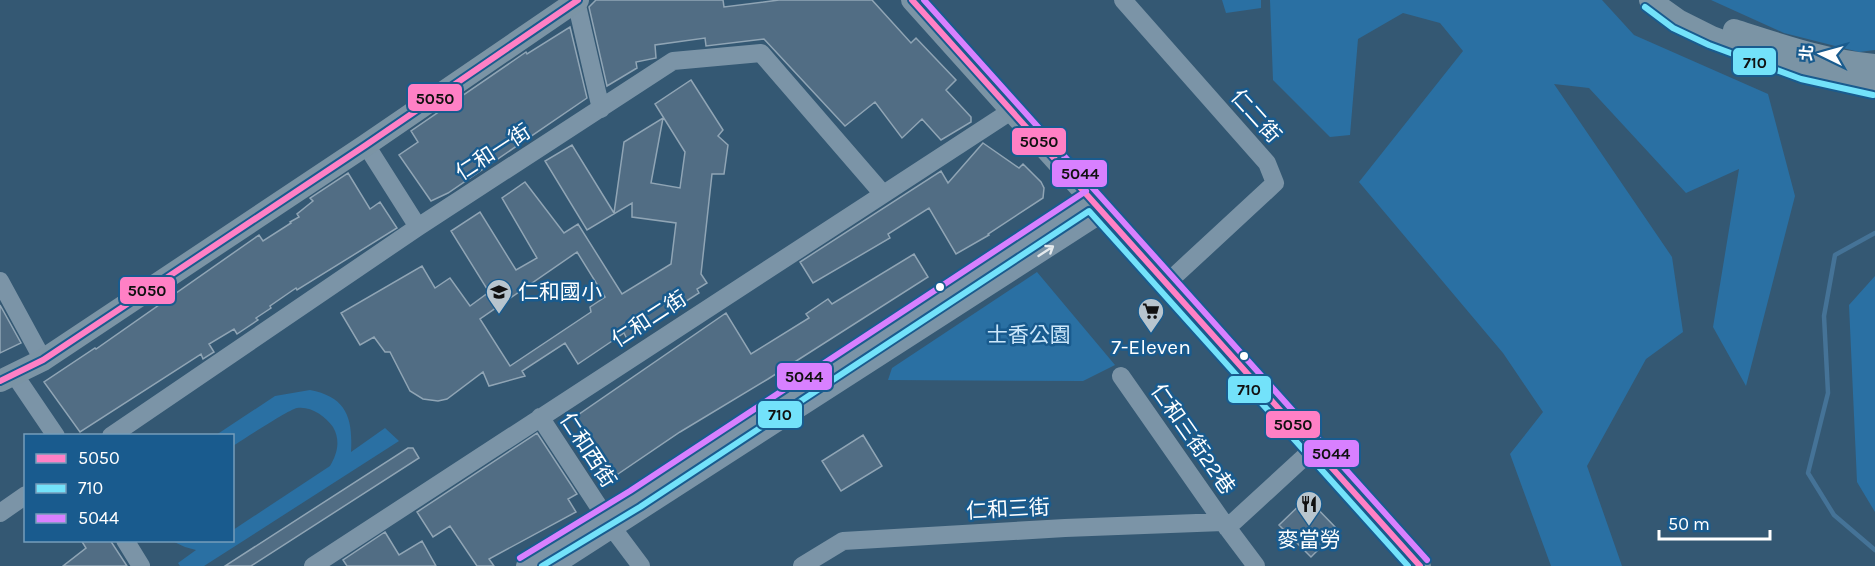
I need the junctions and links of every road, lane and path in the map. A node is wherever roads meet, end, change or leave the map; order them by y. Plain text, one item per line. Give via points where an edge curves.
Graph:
1 (1123, 0) edge
2 (1650, 0) edge
3 (1674, 0) edge
4 (577, 1) edge
5 (915, 1) edge
6 (1875, 65) edge
7 (1875, 86) edge
8 (601, 109) junction
9 (1011, 111) junction
10 (366, 145) junction
11 (883, 194) junction
12 (1097, 206) junction
13 (418, 227) junction
14 (0, 280) edge
15 (1167, 283) junction
16 (43, 360) junction
17 (1121, 376) dead end
18 (7, 377) edge
19 (540, 417) junction
20 (55, 434) edge
21 (112, 434) edge
22 (1314, 448) junction
23 (24, 496) edge
24 (0, 513) edge
25 (610, 524) junction
26 (1225, 525) junction
27 (126, 542) edge
28 (141, 566) edge
29 (313, 566) edge
30 (525, 566) edge
31 (555, 566) edge
32 (641, 566) edge
33 (802, 566) edge
34 (1256, 566) edge
35 (1420, 566) edge

1 - 15 street, 仁二街 via 1267,163 1275,183
2 - 7 main road via 1712,37 1804,71
3 - 6 main road via 1716,24 1844,62
4 - 8 street
4 - 10 main road
5 - 9 main road
8 - 11 street, 仁和一街 via 673,61 761,53
8 - 13 street, 仁和一街
9 - 11 street, 仁和二街
9 - 12 main road
10 - 13 street
10 - 16 main road
11 - 19 street, 仁和二街
12 - 15 main road
12 - 25 street
13 - 21 street, 仁和一街
14 - 16 street
15 - 22 main road
16 - 18 main road
17 - 26 street, 仁和三街22巷
18 - 20 street
19 - 25 street, 仁和西街
19 - 29 street, 仁和二街
22 - 26 street
22 - 35 main road
23 - 24 street
25 - 30 street
25 - 31 street
25 - 32 street, 仁和西街
26 - 33 street, 仁和三街 via 1065,528 843,541
26 - 34 street, 仁和三街22巷
27 - 28 street

